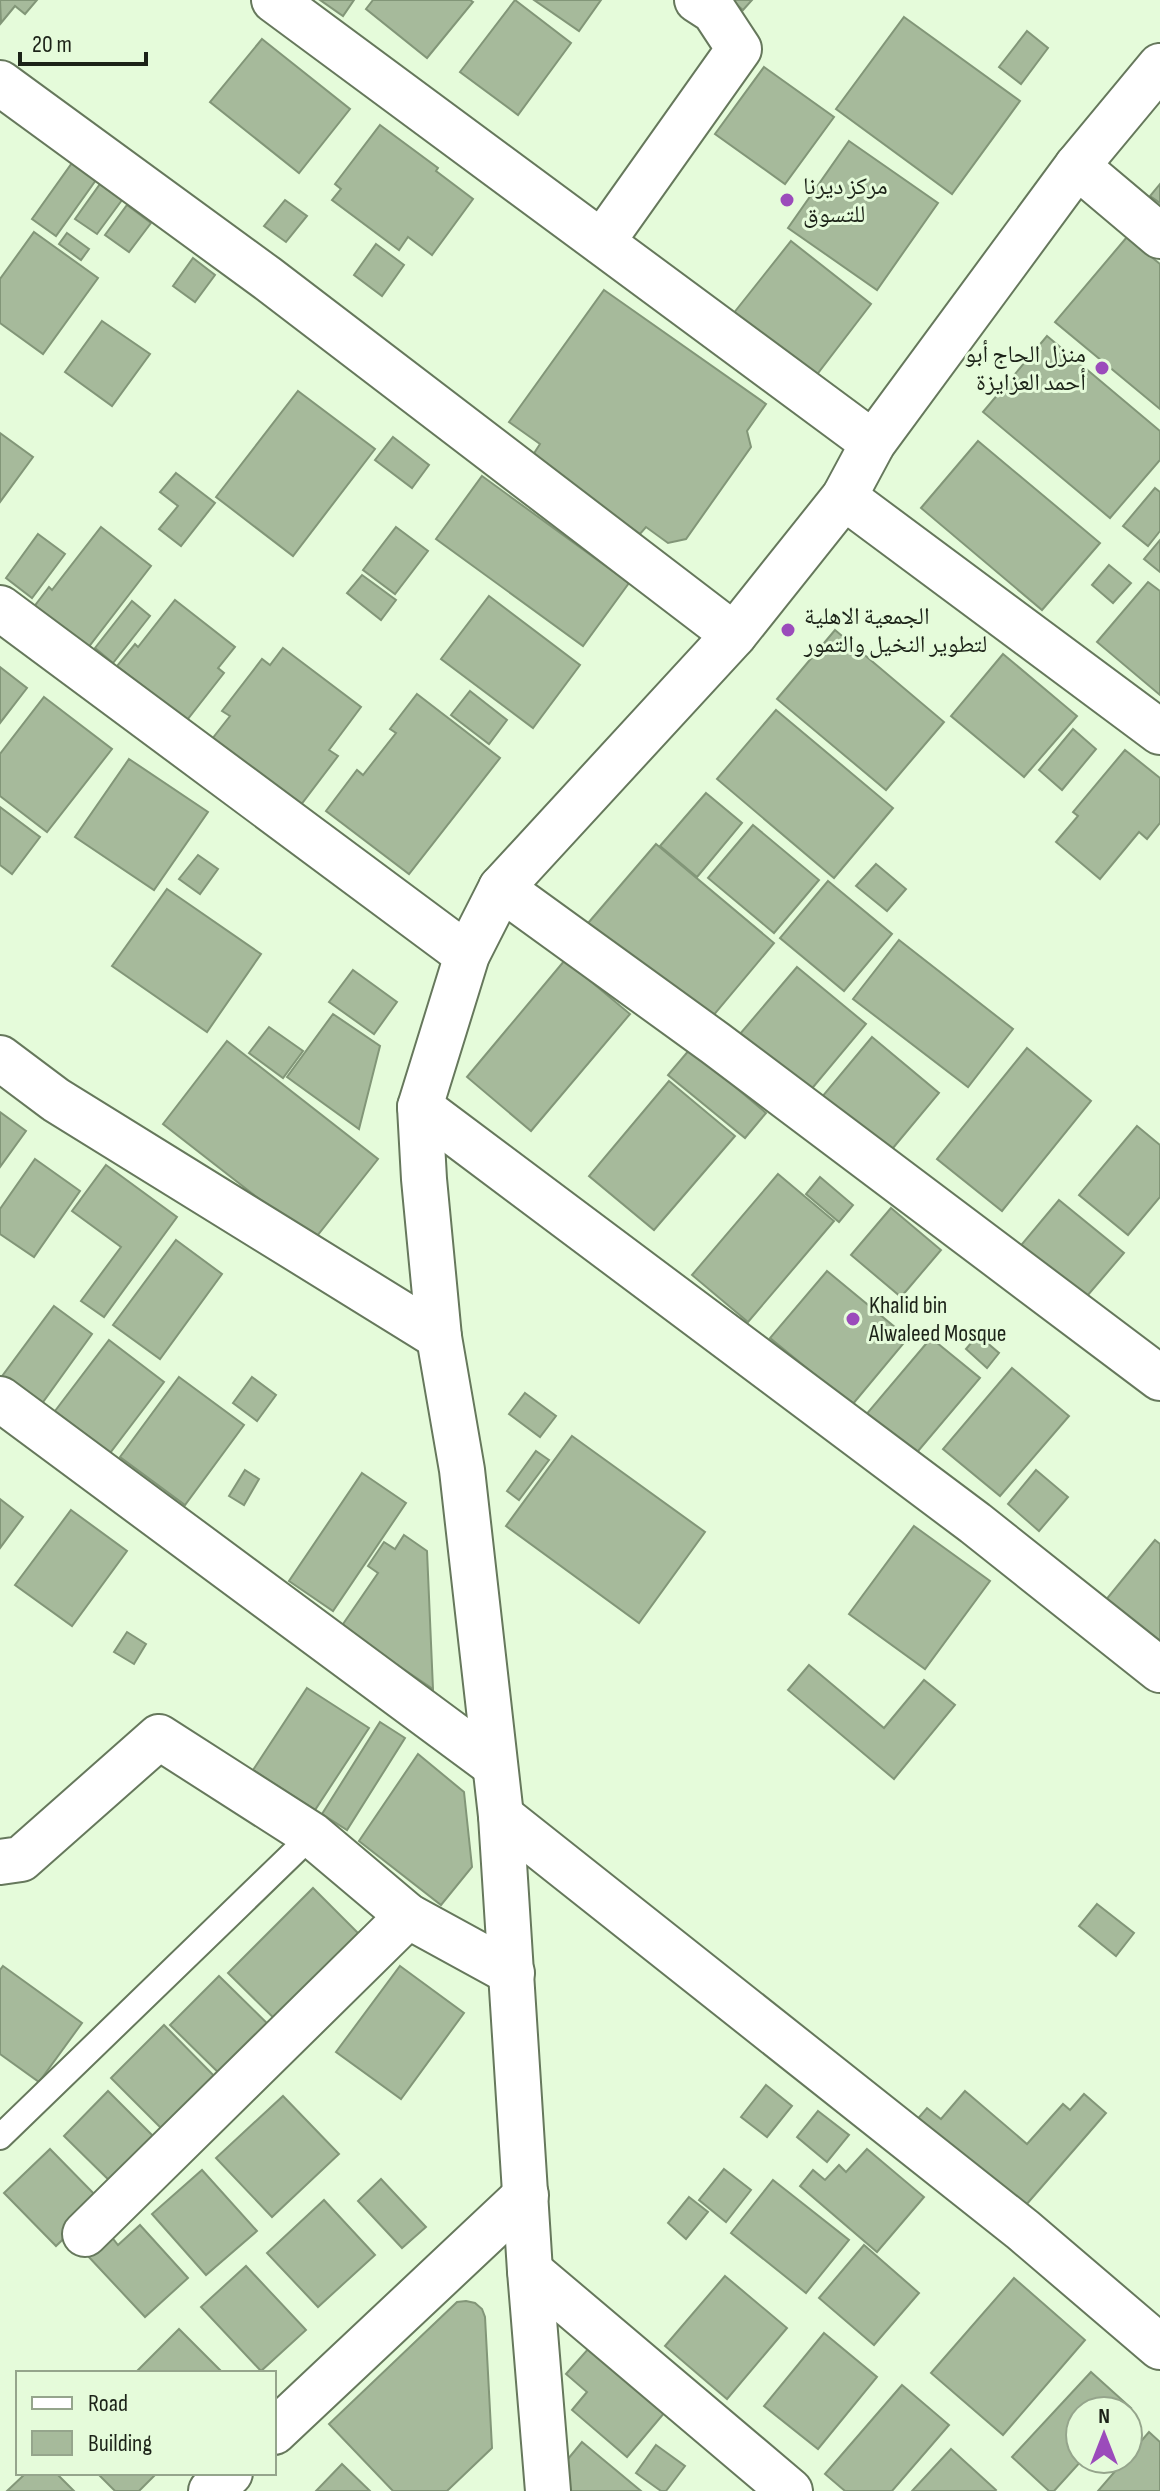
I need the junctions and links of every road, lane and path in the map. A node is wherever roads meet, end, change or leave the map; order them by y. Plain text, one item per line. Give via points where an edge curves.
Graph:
1 (274, 0) edge
2 (697, 0) edge
3 (1160, 66) edge
4 (0, 83) edge
5 (1077, 166) junction
6 (1160, 236) edge
7 (602, 242) junction
8 (873, 443) junction
9 (844, 497) junction
10 (0, 608) edge
11 (734, 635) junction
12 (1160, 732) edge
13 (501, 888) junction
14 (467, 955) junction
15 (0, 1058) edge
16 (420, 1107) junction
17 (439, 1337) junction
18 (1160, 1378) edge
19 (0, 1399) edge
20 (1160, 1670) edge
21 (493, 1764) junction
22 (501, 1816) junction
23 (312, 1835) junction
24 (0, 1862) edge
25 (408, 1916) junction
26 (512, 1973) junction
27 (0, 2137) edge
28 (526, 2195) junction
29 (85, 2234) dead end
30 (530, 2271) junction
31 (1160, 2347) edge
32 (276, 2430) edge
33 (228, 2475) edge
34 (211, 2491) edge
35 (548, 2491) edge
36 (790, 2491) edge

1 - 7 street
2 - 7 street via 714,11 739,49
3 - 5 street
4 - 11 street via 267,278
5 - 6 street
5 - 8 street
7 - 8 street
8 - 9 street
9 - 11 street
9 - 12 street
10 - 14 street
11 - 13 street
13 - 14 street
13 - 18 street
14 - 16 street
15 - 17 street via 56,1100
16 - 17 street
16 - 20 street via 962,1513
17 - 21 street via 462,1470
19 - 21 street
21 - 22 street
22 - 26 street
22 - 31 street via 1011,2220
23 - 24 street via 159,1737 21,1859
23 - 25 street
23 - 27 lane
25 - 26 street
25 - 29 street
26 - 28 street
28 - 30 street
28 - 32 street
30 - 35 street
30 - 36 street
33 - 34 street

